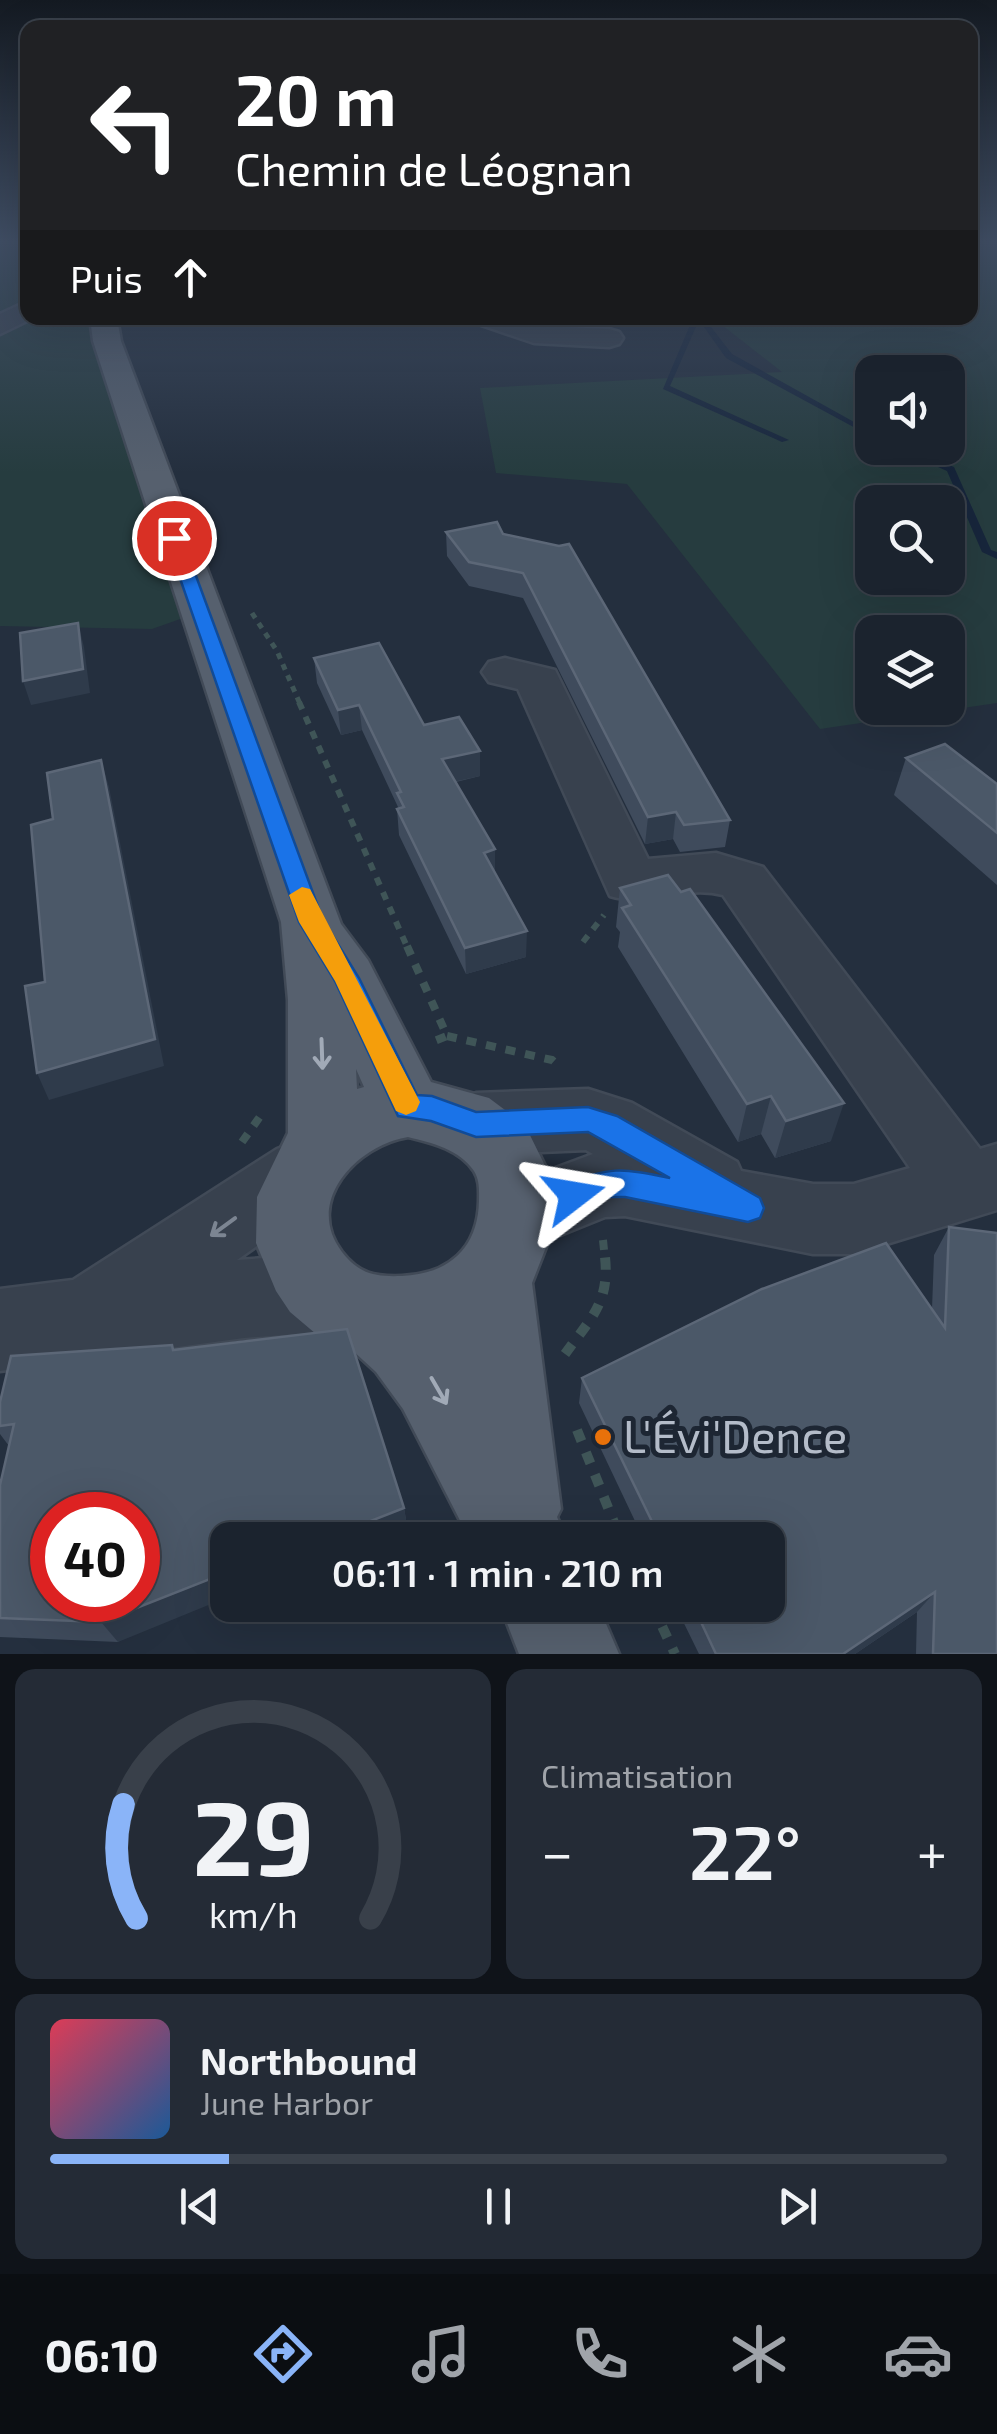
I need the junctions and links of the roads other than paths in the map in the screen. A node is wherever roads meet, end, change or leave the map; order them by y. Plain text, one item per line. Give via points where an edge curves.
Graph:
1 (104, 325) edge
2 (512, 325) edge
3 (609, 338) dead end
4 (505, 672) dead end
5 (311, 922) junction
6 (442, 1116) junction
7 (314, 1157) junction
8 (981, 1182) edge
9 (748, 1208) junction
10 (506, 1247) junction
11 (351, 1305) junction
12 (81, 1322) junction
13 (0, 1330) edge
14 (508, 1522) edge
15 (525, 1522) edge
16 (555, 1622) edge
17 (569, 1654) edge

1 - 5 main road
2 - 3 street via 557,338
4 - 8 street via 538,680 630,882 706,871 743,882
5 - 6 main road
5 -> 7 main road via 320,1000
6 - 7 main road via 378,1112 350,1124
6 - 9 street via 588,1119
6 - 10 main road via 492,1138 510,1163 520,1194
7 - 11 main road via 293,1196 295,1249 306,1272
7 -> 12 street
8 - 9 street via 854,1219
9 - 10 street via 602,1184
10 - 11 main road via 459,1304 418,1317
10 - 15 main road
11 - 12 street via 244,1299
11 -> 14 main road via 405,1344 433,1379
12 - 13 street
16 - 17 main road

